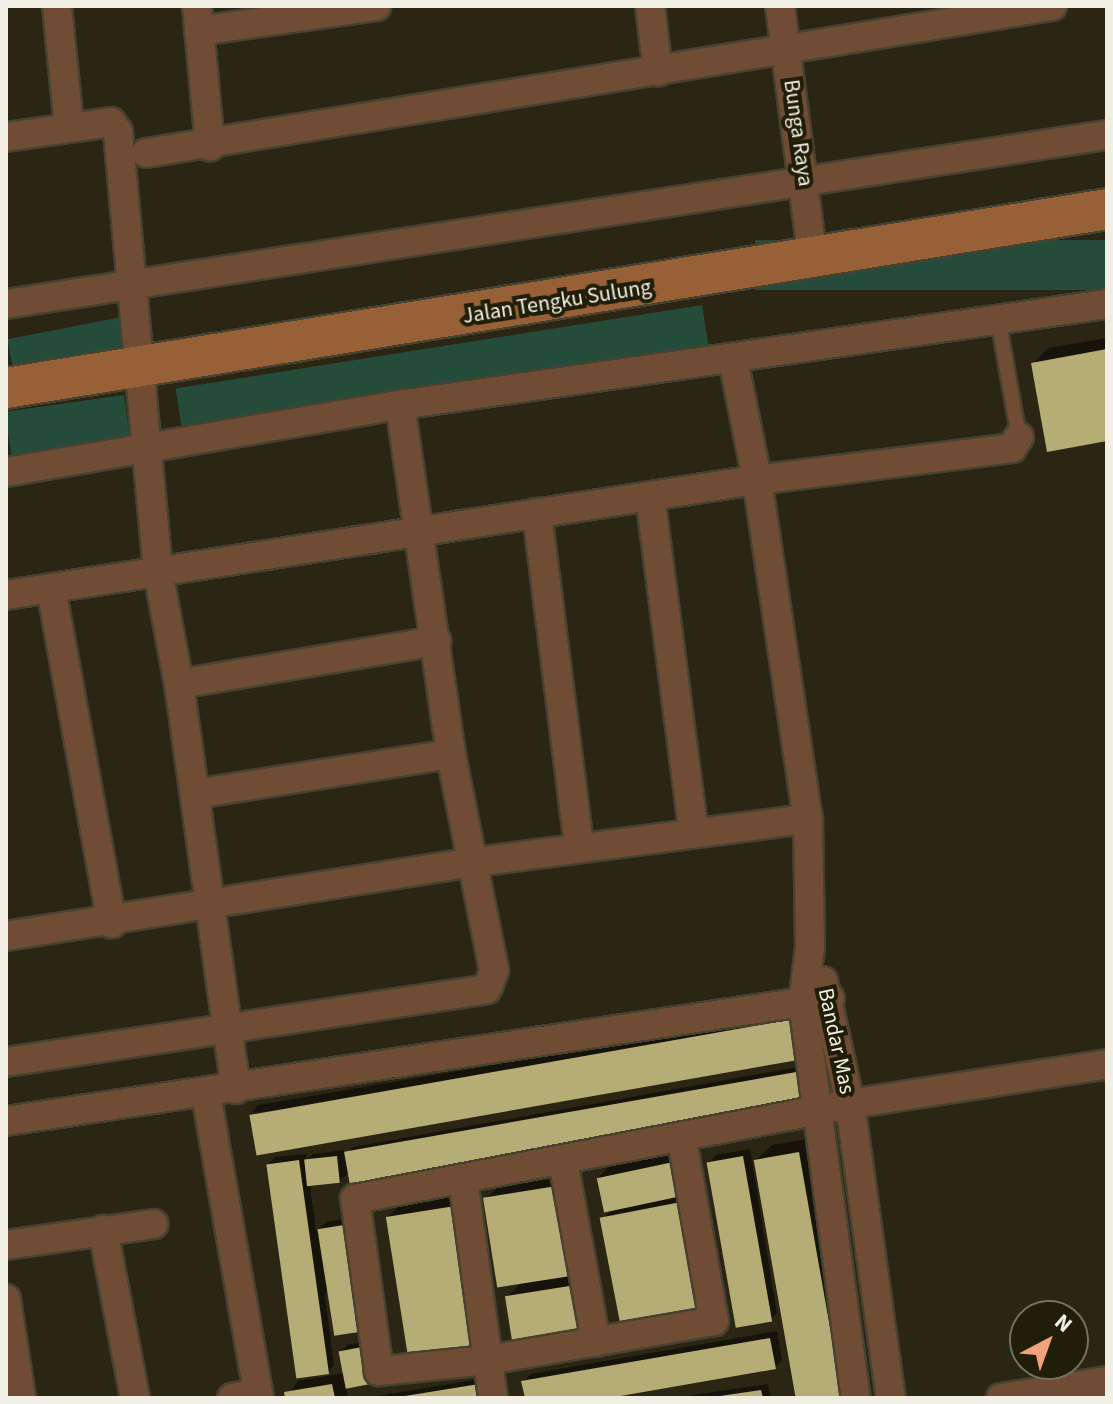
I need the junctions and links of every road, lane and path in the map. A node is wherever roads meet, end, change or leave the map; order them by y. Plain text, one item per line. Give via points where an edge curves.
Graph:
1 (57, 6) edge
2 (376, 6) edge
3 (650, 6) edge
4 (780, 6) edge
5 (1052, 6) edge
6 (909, 17) edge
7 (198, 19) edge
8 (786, 46) junction
9 (658, 72) junction
10 (69, 126) junction
11 (1107, 135) edge
12 (6, 137) edge
13 (210, 146) junction
14 (146, 153) dead end
15 (806, 180) junction
16 (1107, 209) edge
17 (813, 260) junction
18 (131, 283) junction
19 (6, 304) edge
20 (1107, 304) edge
21 (998, 319) junction
22 (733, 359) junction
23 (138, 370) junction
24 (6, 388) edge
25 (400, 405) junction
26 (1019, 437) joint
27 (145, 452) junction
28 (6, 472) edge
29 (757, 479) junction
30 (650, 496) junction
31 (537, 513) junction
32 (421, 531) junction
33 (158, 572) junction
34 (51, 588) junction
35 (6, 595) edge
36 (436, 641) junction
37 (179, 684) junction
38 (451, 754) junction
39 (195, 794) junction
40 (808, 819) junction
41 (694, 833) junction
42 (579, 847) junction
43 (475, 862) junction
44 (209, 907) junction
45 (112, 923) junction
46 (6, 936) edge
47 (816, 1000) junction
48 (228, 1030) junction
49 (6, 1062) edge
50 (1107, 1064) edge
51 (236, 1089) junction
52 (206, 1094) junction
53 (850, 1104) junction
54 (815, 1112) junction
55 (6, 1121) edge
56 (682, 1140) junction
57 (563, 1161) junction
58 (463, 1179) junction
59 (154, 1224) dead end
60 (103, 1230) junction
61 (6, 1245) edge
62 (6, 1299) edge
63 (596, 1342) junction
64 (488, 1360) junction
65 (1107, 1381) edge
66 (250, 1396) edge
67 (21, 1398) edge
68 (135, 1398) edge
69 (493, 1398) edge
70 (856, 1398) edge
71 (891, 1398) edge
72 (1001, 1398) edge

1 - 10 street
2 - 7 street
3 - 9 street
4 - 8 street, Bunga Raya
5 - 6 street
6 - 8 street
7 - 13 street
8 - 9 street
8 - 15 street, Bunga Raya
9 - 13 street
10 - 12 street
10 - 18 street via 111,122 118,132
11 - 15 street
13 - 14 street
15 - 17 street, Bunga Raya
15 - 18 street
16 - 17 street, Jalan Tengku Sulung
17 - 23 street, Jalan Tengku Sulung
18 - 19 street
18 - 23 street
20 - 21 street
21 - 22 street
21 - 26 lane
22 - 25 street
22 - 29 street, Bandar Mas
23 - 24 street, Jalan Tengku Sulung
23 - 27 street
25 - 27 street
25 - 32 street
26 - 29 street via 1012,448
27 - 28 street
27 - 33 street
29 - 30 street
29 - 40 street, Bandar Mas
30 - 31 street
30 - 41 street
31 - 32 street
31 - 42 street
32 - 33 street
32 - 36 street
33 - 34 street
33 - 37 street
34 - 35 street
34 - 45 street
36 - 37 street
36 - 38 street
37 - 39 street
38 - 39 street
38 - 43 street
39 - 44 street
40 - 41 street
40 - 47 street, Bandar Mas
41 - 42 street
42 - 43 street
43 - 44 street
43 - 48 street via 494,970 486,989
44 - 45 street
44 - 48 street
45 - 46 street
47 - 51 street
47 - 53 street, Bandar Mas
47 - 54 street, Bandar Mas
48 - 49 street
48 - 51 street
50 - 53 street
51 - 52 street
52 - 55 street
52 - 66 street
53 - 54 street
53 - 71 street, Bandar Mas
54 - 56 street
54 - 70 street, Bandar Mas
56 - 57 street
56 - 63 street via 714,1320
57 - 58 street
57 - 63 street
58 - 64 street
58 - 64 street via 355,1199 355,1217 379,1371
59 - 60 street
60 - 61 street
60 - 68 street
62 - 67 street
63 - 64 street
64 - 69 street
65 - 72 street

